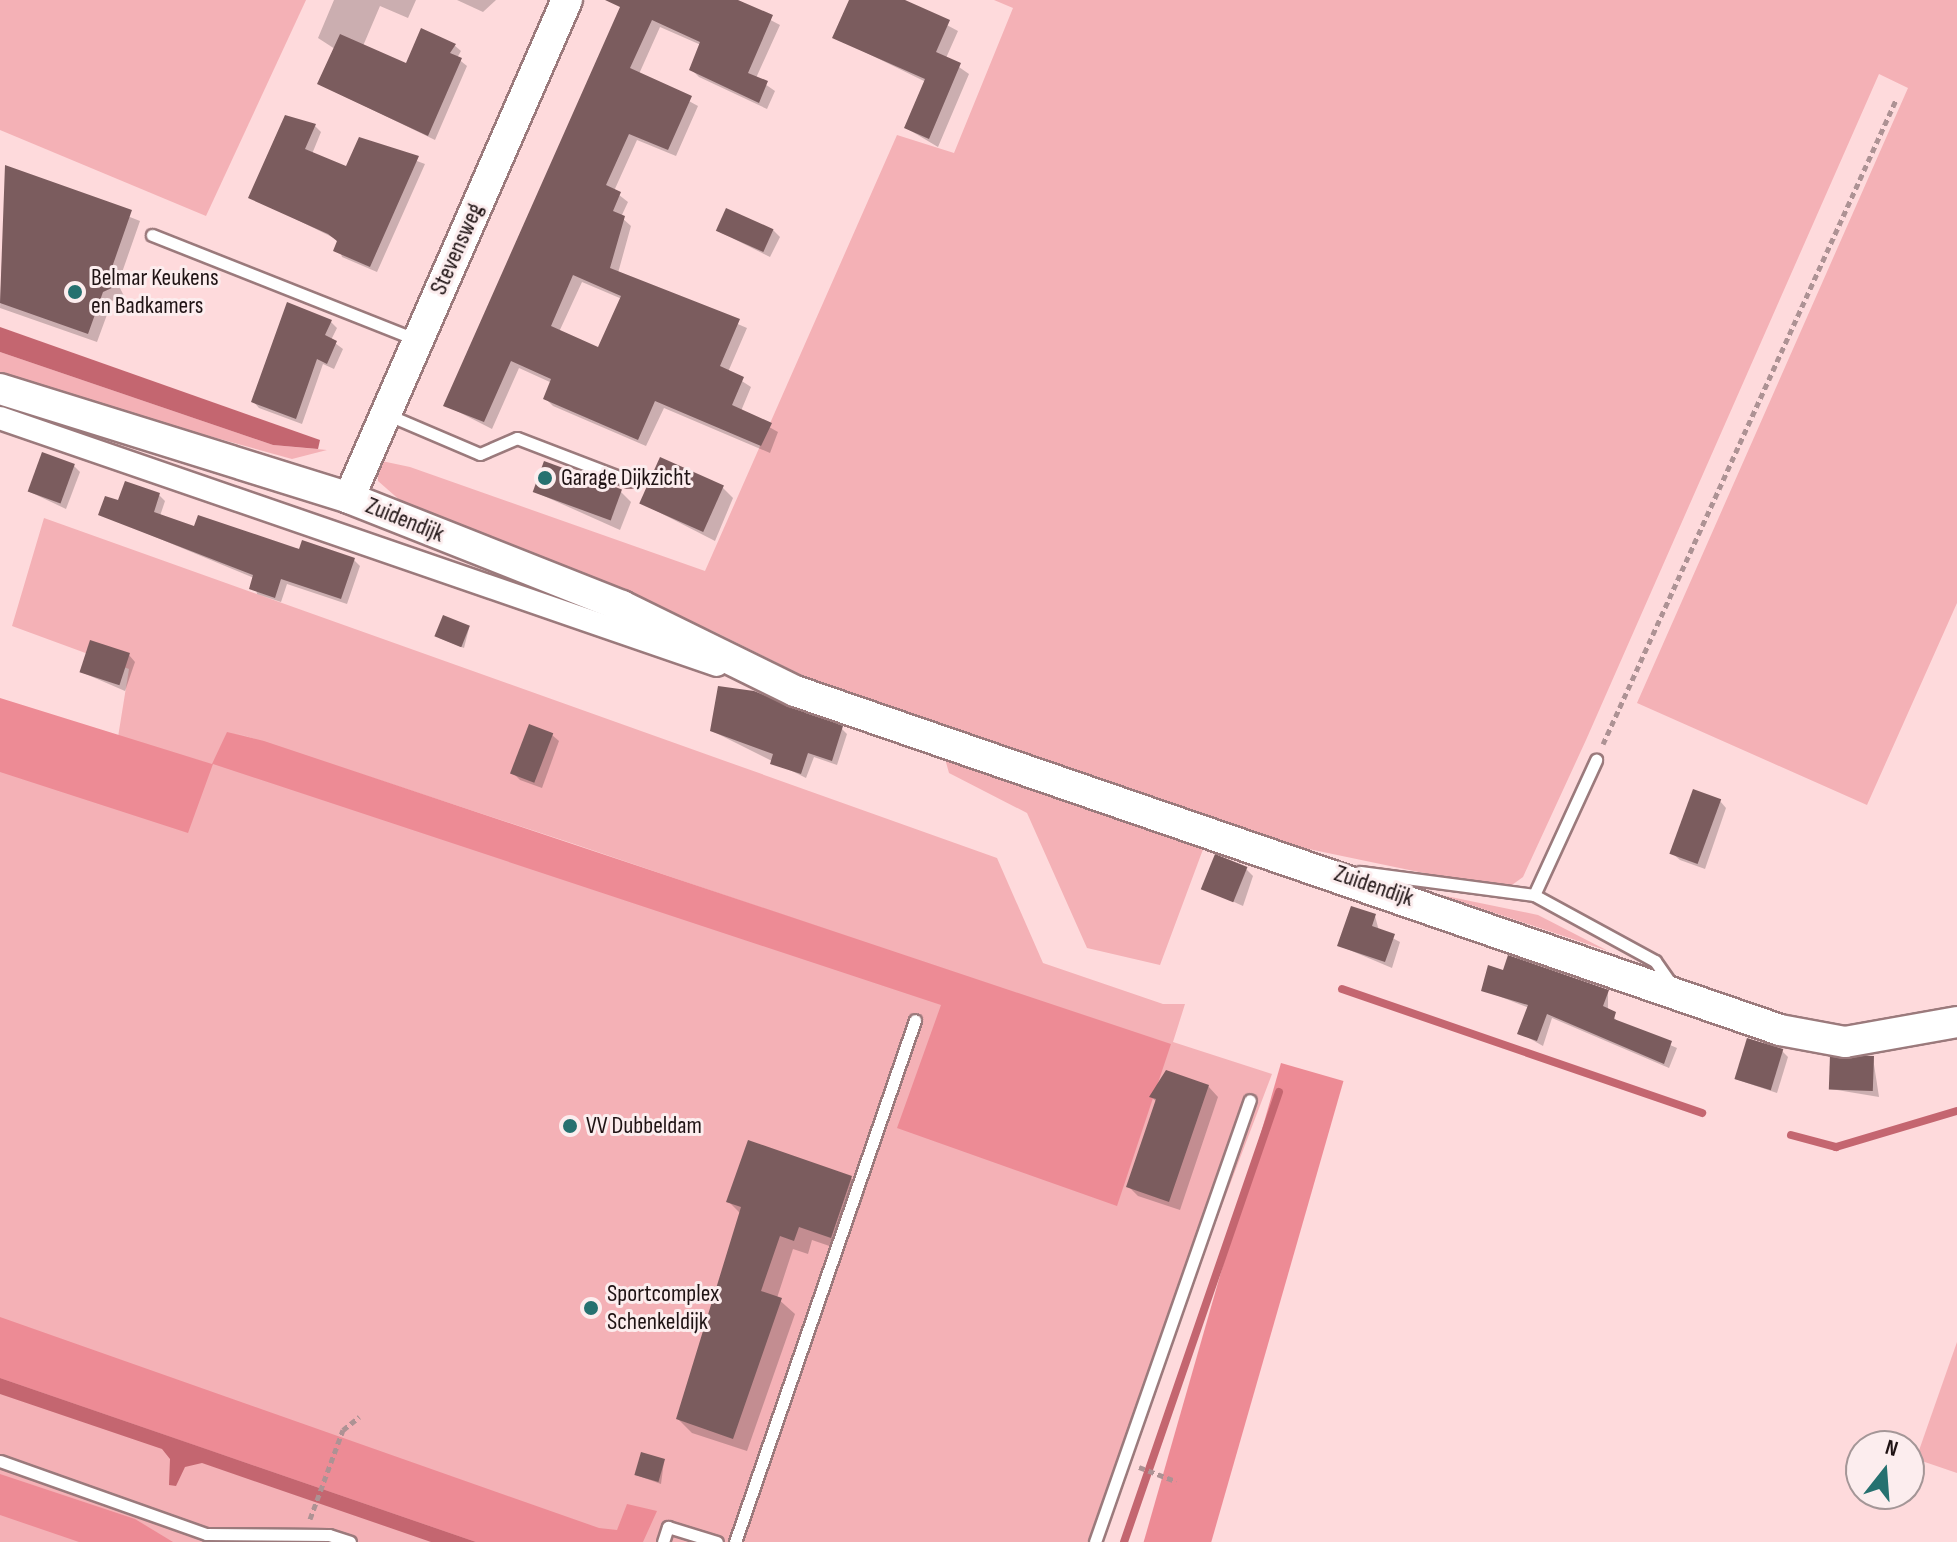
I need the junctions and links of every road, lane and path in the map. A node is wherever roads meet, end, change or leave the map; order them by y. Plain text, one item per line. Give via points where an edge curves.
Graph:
1 (567, 0) edge
2 (1896, 100) dead end
3 (152, 235) dead end
4 (417, 340) junction
5 (0, 389) edge
6 (385, 414) junction
7 (0, 418) edge
8 (629, 481) dead end
9 (349, 498) junction
10 (795, 691) junction
11 (1596, 760) joint
12 (1316, 866) junction
13 (1534, 895) junction
14 (1677, 992) junction
15 (915, 1020) dead end
16 (1957, 1022) edge
17 (1250, 1100) dead end
18 (359, 1417) dead end
19 (0, 1461) edge
20 (1123, 1461) junction
21 (1176, 1481) dead end
22 (313, 1513) dead end
23 (204, 1538) edge
24 (350, 1542) edge
25 (663, 1542) edge
26 (717, 1542) edge
27 (735, 1542) edge
28 (1095, 1542) edge

1 - 4 street, Stevensweg
2 - 11 path
3 - 4 lane
4 - 6 street, Stevensweg
5 - 9 street, Zuidendijk
6 - 8 lane via 480,454 517,438
6 - 9 street, Stevensweg
7 - 10 street, Zuidendijk
9 - 10 street, Zuidendijk via 622,606
10 - 12 street, Zuidendijk
11 - 13 lane
12 - 13 lane
12 - 14 street, Zuidendijk
13 - 14 lane via 1655,961
14 - 16 street, Zuidendijk via 1780,1030 1845,1042
15 - 27 lane
17 - 20 lane
18 - 22 path via 343,1430
19 - 23 lane
20 - 21 path
20 - 28 lane
23 - 24 lane via 329,1535
25 - 26 lane via 668,1527

